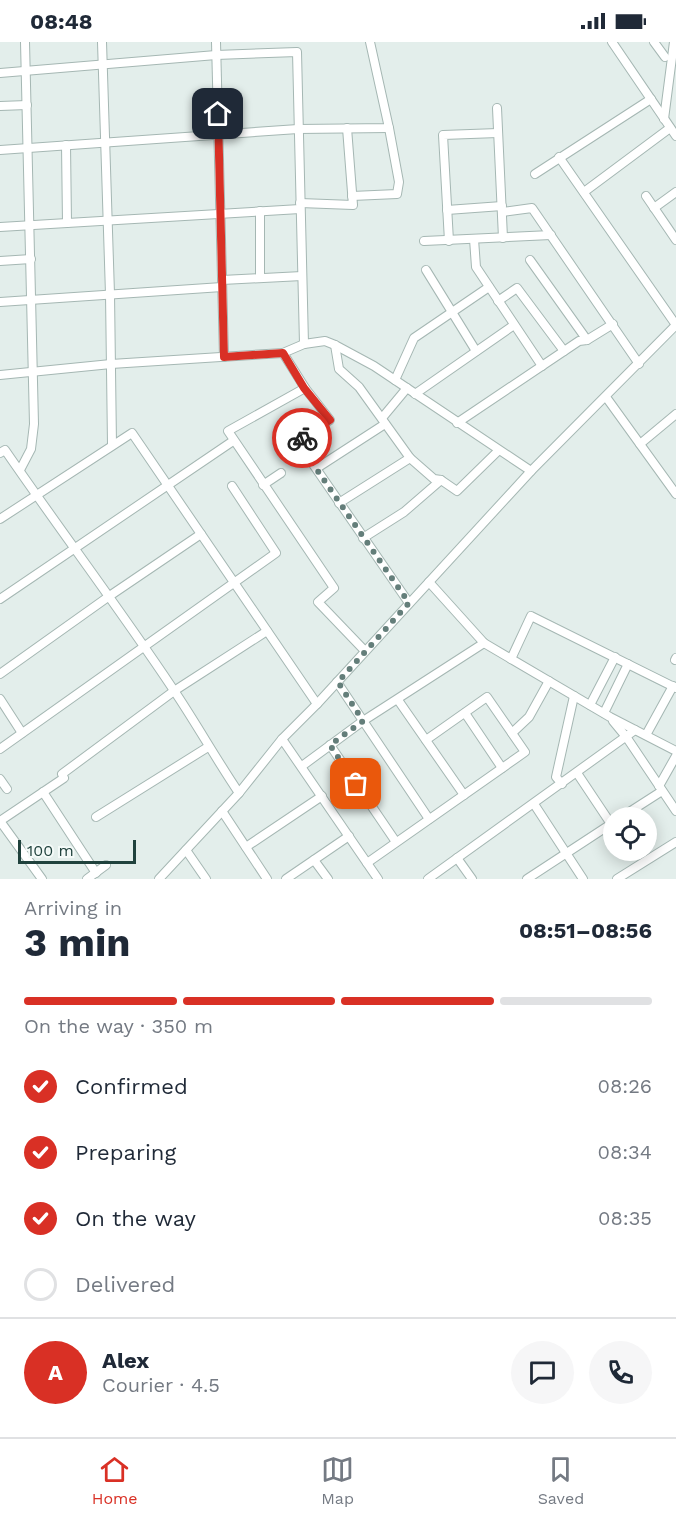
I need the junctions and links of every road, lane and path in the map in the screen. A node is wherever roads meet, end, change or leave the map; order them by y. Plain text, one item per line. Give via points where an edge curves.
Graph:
1 (25, 42) edge
2 (102, 42) edge
3 (216, 42) edge
4 (370, 42) edge
5 (612, 42) edge
6 (654, 42) edge
7 (674, 42) edge
8 (216, 55) junction
9 (665, 57) dead end
10 (103, 64) junction
11 (26, 71) junction
12 (0, 73) edge
13 (651, 99) junction
14 (27, 105) junction
15 (0, 106) edge
16 (497, 108) dead end
17 (664, 119) junction
18 (348, 128) junction
19 (389, 128) junction
20 (670, 128) junction
21 (298, 129) junction
22 (498, 132) junction
23 (218, 134) junction
24 (676, 136) edge
25 (106, 142) junction
26 (66, 145) junction
27 (28, 147) junction
28 (0, 150) edge
29 (559, 157) junction
30 (535, 174) dead end
31 (584, 192) junction
32 (676, 192) edge
33 (352, 196) junction
34 (646, 196) dead end
35 (300, 206) junction
36 (654, 208) junction
37 (502, 209) junction
38 (447, 210) junction
39 (260, 211) junction
40 (220, 213) junction
41 (108, 220) junction
42 (67, 223) junction
43 (30, 225) junction
44 (0, 227) edge
45 (551, 235) junction
46 (503, 238) junction
47 (474, 239) junction
48 (676, 240) edge
49 (424, 241) dead end
50 (449, 241) junction
51 (31, 259) junction
52 (530, 260) dead end
53 (0, 261) edge
54 (426, 270) dead end
55 (302, 276) junction
56 (260, 278) junction
57 (222, 284) junction
58 (489, 287) junction
59 (110, 294) junction
60 (32, 299) junction
61 (498, 301) junction
62 (0, 302) edge
63 (452, 312) junction
64 (613, 324) junction
65 (514, 325) junction
66 (676, 325) edge
67 (587, 340) junction
68 (304, 344) junction
69 (335, 345) junction
70 (476, 351) junction
71 (564, 351) junction
72 (283, 353) junction
73 (224, 357) junction
74 (111, 364) junction
75 (639, 364) junction
76 (542, 366) junction
77 (33, 372) junction
78 (0, 375) edge
79 (395, 380) junction
80 (304, 388) junction
81 (406, 388) junction
82 (415, 394) junction
83 (606, 397) junction
84 (676, 414) edge
85 (384, 421) junction
86 (457, 423) junction
87 (233, 441) junction
88 (297, 441) junction
89 (640, 444) junction
90 (112, 445) junction
91 (283, 450) dead end
92 (498, 451) junction
93 (0, 453) edge
94 (410, 458) junction
95 (317, 468) junction
96 (20, 470) junction
97 (531, 471) junction
98 (281, 473) dead end
99 (441, 480) junction
100 (263, 485) junction
101 (168, 486) junction
102 (232, 486) dead end
103 (38, 494) junction
104 (676, 494) edge
105 (339, 503) junction
106 (0, 519) edge
107 (201, 534) junction
108 (363, 538) junction
109 (74, 547) junction
110 (429, 582) junction
111 (235, 584) junction
112 (108, 597) junction
113 (0, 599) edge
114 (409, 603) junction
115 (267, 631) junction
116 (484, 643) junction
117 (142, 646) junction
118 (365, 651) junction
119 (615, 657) junction
120 (511, 659) junction
121 (628, 664) junction
122 (0, 674) edge
123 (549, 681) junction
124 (338, 682) junction
125 (674, 687) edge
126 (174, 691) junction
127 (574, 696) junction
128 (0, 699) edge
129 (398, 700) junction
130 (317, 704) junction
131 (590, 705) junction
132 (465, 712) junction
133 (607, 715) junction
134 (363, 721) junction
135 (636, 730) junction
136 (22, 733) junction
137 (512, 734) junction
138 (645, 735) junction
139 (282, 738) junction
140 (627, 738) junction
141 (426, 740) junction
142 (330, 745) junction
143 (208, 747) junction
144 (0, 749) edge
145 (676, 751) edge
146 (676, 756) edge
147 (302, 766) junction
148 (502, 768) junction
149 (577, 773) junction
150 (0, 778) edge
151 (562, 784) junction
152 (660, 788) junction
153 (7, 789) dead end
154 (43, 792) junction
155 (239, 793) junction
156 (464, 795) junction
157 (322, 796) junction
158 (534, 804) junction
159 (635, 807) edge
160 (603, 810) edge
161 (222, 811) junction
162 (676, 811) edge
163 (96, 817) dead end
164 (429, 819) junction
165 (0, 821) edge
166 (603, 829) edge
167 (349, 836) junction
168 (396, 842) junction
169 (676, 842) edge
170 (246, 847) junction
171 (186, 850) junction
172 (566, 852) junction
173 (457, 858) junction
174 (314, 860) junction
175 (367, 863) junction
176 (106, 865) dead end
177 (96, 873) junction
178 (42, 879) edge
179 (87, 879) edge
180 (159, 879) edge
181 (206, 879) edge
182 (267, 879) edge
183 (286, 879) edge
184 (328, 879) edge
185 (378, 879) edge
186 (428, 879) edge
187 (472, 879) edge
188 (527, 879) edge
189 (583, 879) edge
190 (617, 879) edge

1 - 11 street
2 - 10 street
3 - 8 street
4 - 19 street
5 - 13 street
6 - 9 street
7 - 17 street
8 - 10 street
8 - 21 street via 297,52
8 - 23 street
10 - 11 street
10 - 25 street
11 - 12 street
11 - 14 street
13 - 17 street
13 - 29 street
14 - 15 street
14 - 27 street
16 - 22 street
17 - 20 street
18 - 19 street
18 - 21 street
18 - 33 street
19 - 33 street via 399,182 397,194
20 - 24 street
20 - 31 street
21 - 23 street
21 - 35 street
22 - 37 street
22 - 38 street via 443,135
23 - 25 street
23 - 40 street
25 - 26 street
25 - 41 street
26 - 27 street
26 - 42 street
27 - 28 street
27 - 43 street
29 - 30 street
29 - 31 street
31 - 66 street
32 - 36 street
33 - 35 street via 353,205
34 - 36 street
35 - 39 street
35 - 55 street
36 - 48 street
37 - 38 street
37 - 45 street via 532,208
37 - 46 street
38 - 50 street
39 - 40 street
39 - 56 street
40 - 41 street
40 - 57 street
41 - 42 street
41 - 59 street
42 - 43 street
43 - 44 street
43 - 51 street
45 - 46 street
45 - 64 street
46 - 47 street
47 - 50 street
47 - 58 street via 476,267
49 - 50 street
51 - 53 street
51 - 60 street
52 - 67 street
54 - 63 street
55 - 56 street
55 - 68 street
56 - 57 street
57 - 59 street
57 - 73 street
58 - 61 street
58 - 63 street
59 - 60 street
59 - 74 street
60 - 62 street
60 - 77 street
61 - 65 street
61 - 71 street via 517,288
63 - 70 street
63 - 79 street via 414,338
64 - 67 street
64 - 75 street
65 - 70 street
65 - 76 street
66 - 75 street
67 - 71 street
68 - 69 street via 325,340
68 - 72 street
69 - 79 street
69 - 85 street via 339,369 359,387
70 - 82 street
71 - 76 street
72 - 73 street
72 - 80 street
73 - 74 street
74 - 77 street
74 - 90 street
75 - 83 street
76 - 86 street
77 - 78 street
77 - 96 street via 31,449
79 - 81 street
80 - 87 street via 228,431
80 - 88 street via 330,420
81 - 82 street
81 - 85 street
82 - 86 street
83 - 89 street
83 - 97 street
84 - 89 street
85 - 94 street
85 - 95 street
86 - 92 street
87 - 100 street
87 - 101 street
88 - 91 street
88 - 95 street
89 - 104 street
90 - 101 street via 132,433
90 - 103 street
92 - 97 street
92 - 99 street via 457,491
93 - 96 street via 6,450
94 - 99 street via 434,479
94 - 105 street
95 - 105 street
96 - 103 street
97 - 110 street
98 - 100 street
99 - 108 street via 404,512
100 - 118 street via 334,588 318,602
101 - 107 street
101 - 109 street
102 - 111 street via 276,553
103 - 106 street
103 - 109 street
105 - 108 street
107 - 111 street
107 - 112 street
108 - 114 street
109 - 112 street
109 - 113 street
110 - 114 street
110 - 116 street
111 - 115 street
111 - 117 street
112 - 117 street
112 - 122 street
114 - 118 street
115 - 126 street
115 - 130 street
116 - 120 street
116 - 129 street
117 - 126 street
117 - 136 street
118 - 124 street
119 - 120 street via 531,616
119 - 121 street
119 - 131 street
120 - 123 street
121 - 125 street
121 - 133 street
123 - 127 street
123 - 137 street via 529,717
124 - 130 street
124 - 134 street
125 - 138 street
126 - 143 street
126 - 154 street
127 - 131 street
127 - 151 street via 556,777
128 - 136 street
129 - 134 street
129 - 141 street
130 - 139 street
131 - 133 street
132 - 137 street via 487,697
132 - 141 street
132 - 148 street
133 - 135 street
133 - 140 street
134 - 142 street
134 - 164 street
135 - 138 street
135 - 140 street
136 - 144 street
137 - 148 street via 525,752
138 - 145 street
139 - 147 street
139 - 155 street
140 - 149 street
140 - 152 street
141 - 156 street
142 - 147 street
142 - 168 street
143 - 155 street
143 - 163 street
146 - 152 street
147 - 157 street
148 - 156 street
149 - 151 street
149 - 160 street
150 - 153 street
151 - 158 street
152 - 159 street
152 - 162 street
154 - 165 street
154 - 177 street
155 - 161 street
156 - 164 street
157 - 167 street
157 - 170 street
158 - 172 street
158 - 173 street
161 - 170 street
161 - 171 street
164 - 168 street
165 - 178 street
166 - 172 street
167 - 174 street
167 - 175 street
168 - 175 street
169 - 190 street
170 - 182 street
171 - 180 street
171 - 181 street
172 - 188 street
172 - 189 street
173 - 186 street
173 - 187 street
174 - 183 street
174 - 184 street
175 - 185 street
176 - 177 street
177 - 179 street

